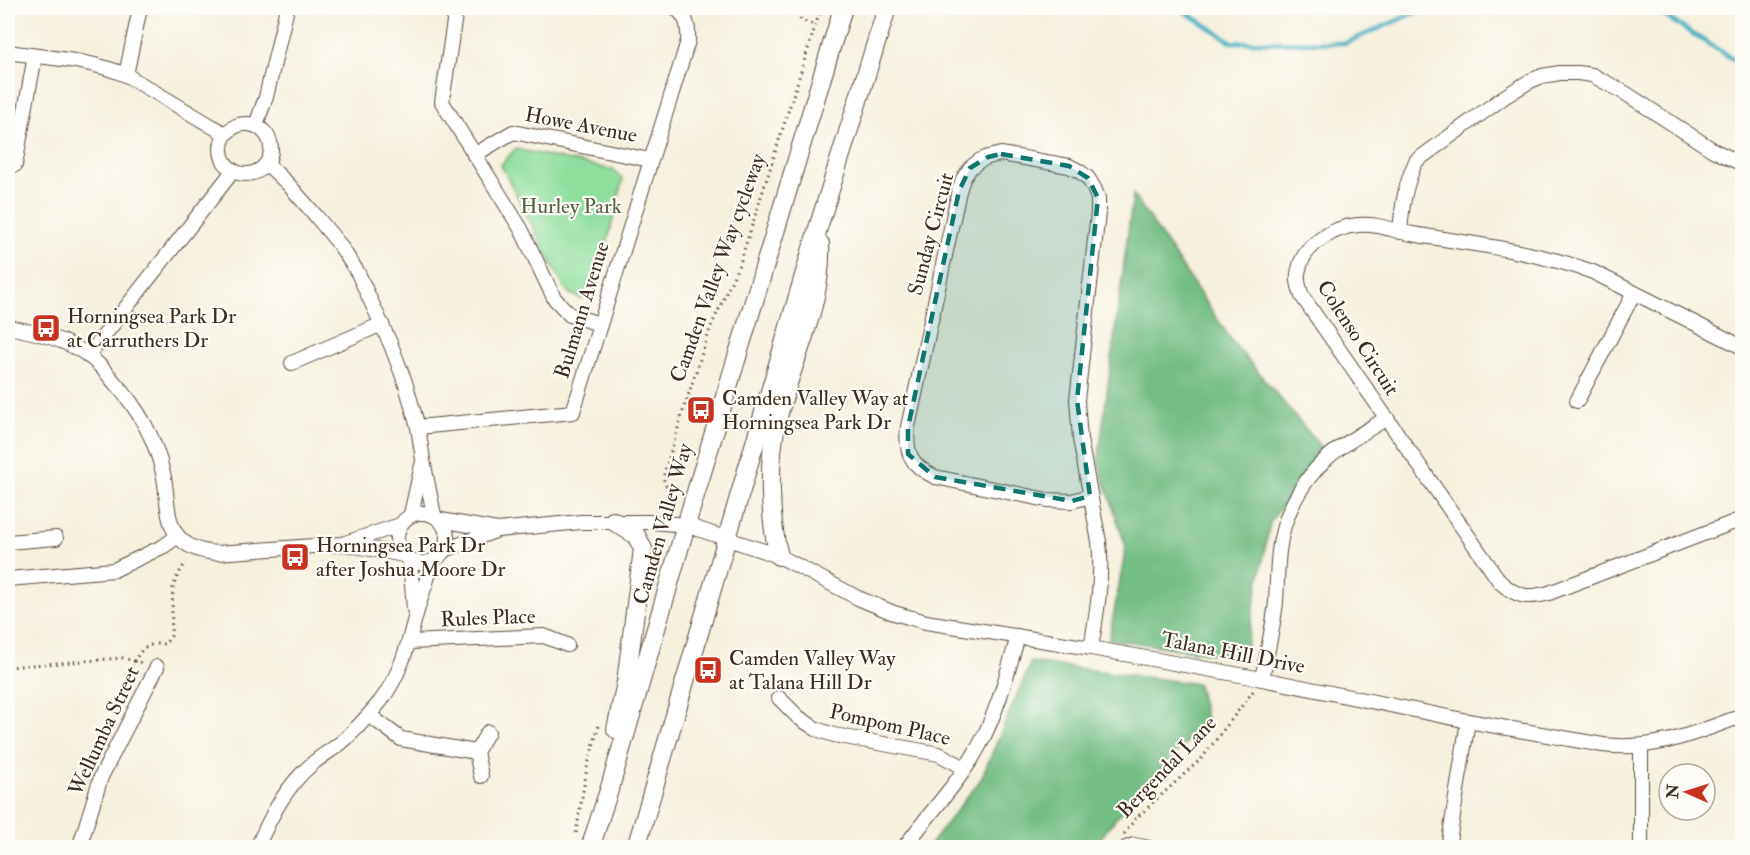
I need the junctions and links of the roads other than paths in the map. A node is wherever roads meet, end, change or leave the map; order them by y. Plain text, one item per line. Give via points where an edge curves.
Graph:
1 (140, 8) edge
2 (287, 8) edge
3 (456, 8) edge
4 (675, 8) edge
5 (843, 8) edge
6 (887, 8) edge
7 (8, 52) edge
8 (35, 56) junction
9 (126, 75) junction
10 (256, 125) junction
11 (225, 134) junction
12 (474, 155) junction
13 (650, 160) junction
14 (267, 164) junction
15 (1743, 164) edge
16 (15, 165) dead end
17 (233, 171) junction
18 (818, 228) junction
19 (1400, 232) junction
20 (1634, 293) junction
21 (382, 324) junction
22 (600, 324) junction
23 (8, 327) edge
24 (1743, 347) edge
25 (88, 356) junction
26 (292, 363) dead end
27 (1577, 401) dead end
28 (1386, 418) junction
29 (418, 427) junction
30 (423, 460) junction
31 (1090, 496) junction
32 (411, 514) junction
33 (438, 517) junction
34 (1743, 519) edge
35 (613, 521) junction
36 (400, 525) junction
37 (686, 525) junction
38 (497, 530) junction
39 (178, 536) junction
40 (56, 538) dead end
41 (726, 538) junction
42 (8, 542) edge
43 (342, 544) junction
44 (445, 550) junction
45 (779, 556) junction
46 (407, 558) junction
47 (434, 561) junction
48 (8, 579) edge
49 (415, 617) junction
50 (1018, 636) junction
51 (410, 642) junction
52 (567, 645) dead end
53 (1091, 648) junction
54 (157, 667) road end
55 (1262, 679) junction
56 (779, 698) dead end
57 (369, 715) junction
58 (1743, 716) edge
59 (1468, 721) junction
60 (488, 732) dead end
61 (1641, 746) junction
62 (476, 752) junction
63 (965, 768) junction
64 (482, 776) dead end
65 (1124, 843) edge
66 (584, 846) edge
67 (79, 848) edge
68 (257, 848) edge
69 (636, 848) edge
70 (904, 848) edge
71 (1150, 848) edge
72 (1448, 848) edge
73 (1641, 848) edge

1 - 9 street
2 - 10 street via 267,97
3 - 12 street via 442,102
4 - 13 street, Bulmann Avenue via 684,14 688,41
5 - 37 main road, Camden Valley Way
6 - 18 main road
7 - 8 street
8 - 9 street via 86,62
8 - 16 street
9 - 11 street
10 - 11 street via 237,125
10 - 14 street via 270,140 272,149
11 - 17 street via 221,156
12 - 13 street, Howe Avenue via 513,132
12 - 22 street via 521,229 554,298 570,315
13 - 22 street, Bulmann Avenue
14 - 17 street via 252,174
14 - 21 street via 339,244 358,273
15 - 19 street via 1713,150 1592,75 1542,76 1504,97 1416,161 1402,201
17 - 25 street
18 - 41 main road
18 - 45 main road via 818,284 774,435 772,519
19 - 20 street, Colenso Circuit via 1545,257 1593,272
19 - 28 street, Colenso Circuit via 1359,224 1344,227 1310,248 1298,270 1302,296
20 - 24 street, Colenso Circuit
20 - 27 street
21 - 26 street
21 - 29 street
22 - 29 street, Bulmann Avenue via 573,412
23 - 25 street via 45,335
25 - 39 street via 133,404 152,438 166,483 171,522
28 - 34 street, Colenso Circuit via 1500,582 1512,593 1536,597 1549,593
28 - 55 street via 1326,459 1305,483 1288,512 1279,550 1273,622
29 - 30 street
30 - 32 street
30 - 33 street
31 - 31 street, Sunday Circuit via 1072,501 1047,500 935,477 923,471 908,453 908,427 959,191 970,168 988,157 1001,154 1070,166 1088,178 1098,198 1077,400
31 - 53 street, Sunday Circuit via 1101,559
32 - 33 street
32 - 36 street
33 - 38 street
33 - 44 street via 448,534
35 - 37 street, Talana Hill Drive
35 - 38 street, Talana Hill Drive
35 - 66 main road via 636,535 643,549 626,682
36 - 43 street
36 - 46 street via 397,541
37 - 41 street, Talana Hill Drive
37 - 66 main road, Camden Valley Way via 611,784
38 - 44 street
39 - 43 street via 187,545 217,554
39 - 48 street via 114,570
40 - 42 street
41 - 45 street, Talana Hill Drive
41 - 69 main road
43 - 46 street
44 - 47 street
45 - 50 street, Talana Hill Drive via 894,613 926,622
46 - 47 street via 418,563
46 - 49 street
47 - 49 street
49 - 51 street
50 - 53 street, Talana Hill Drive
50 - 63 street via 1003,691
51 - 52 street, Rules Place via 544,636
51 - 57 street via 393,681
53 - 55 street, Talana Hill Drive
54 - 67 street, Wellumba Street via 101,777
55 - 59 street, Talana Hill Drive
56 - 63 street, Pompom Place via 816,729 939,754
57 - 62 street via 401,739
57 - 68 street via 290,787 269,818
58 - 61 street, Talana Hill Drive
59 - 61 street, Talana Hill Drive via 1603,745
59 - 72 street
60 - 62 street
61 - 73 street
62 - 64 street
63 - 70 street
65 - 71 street

